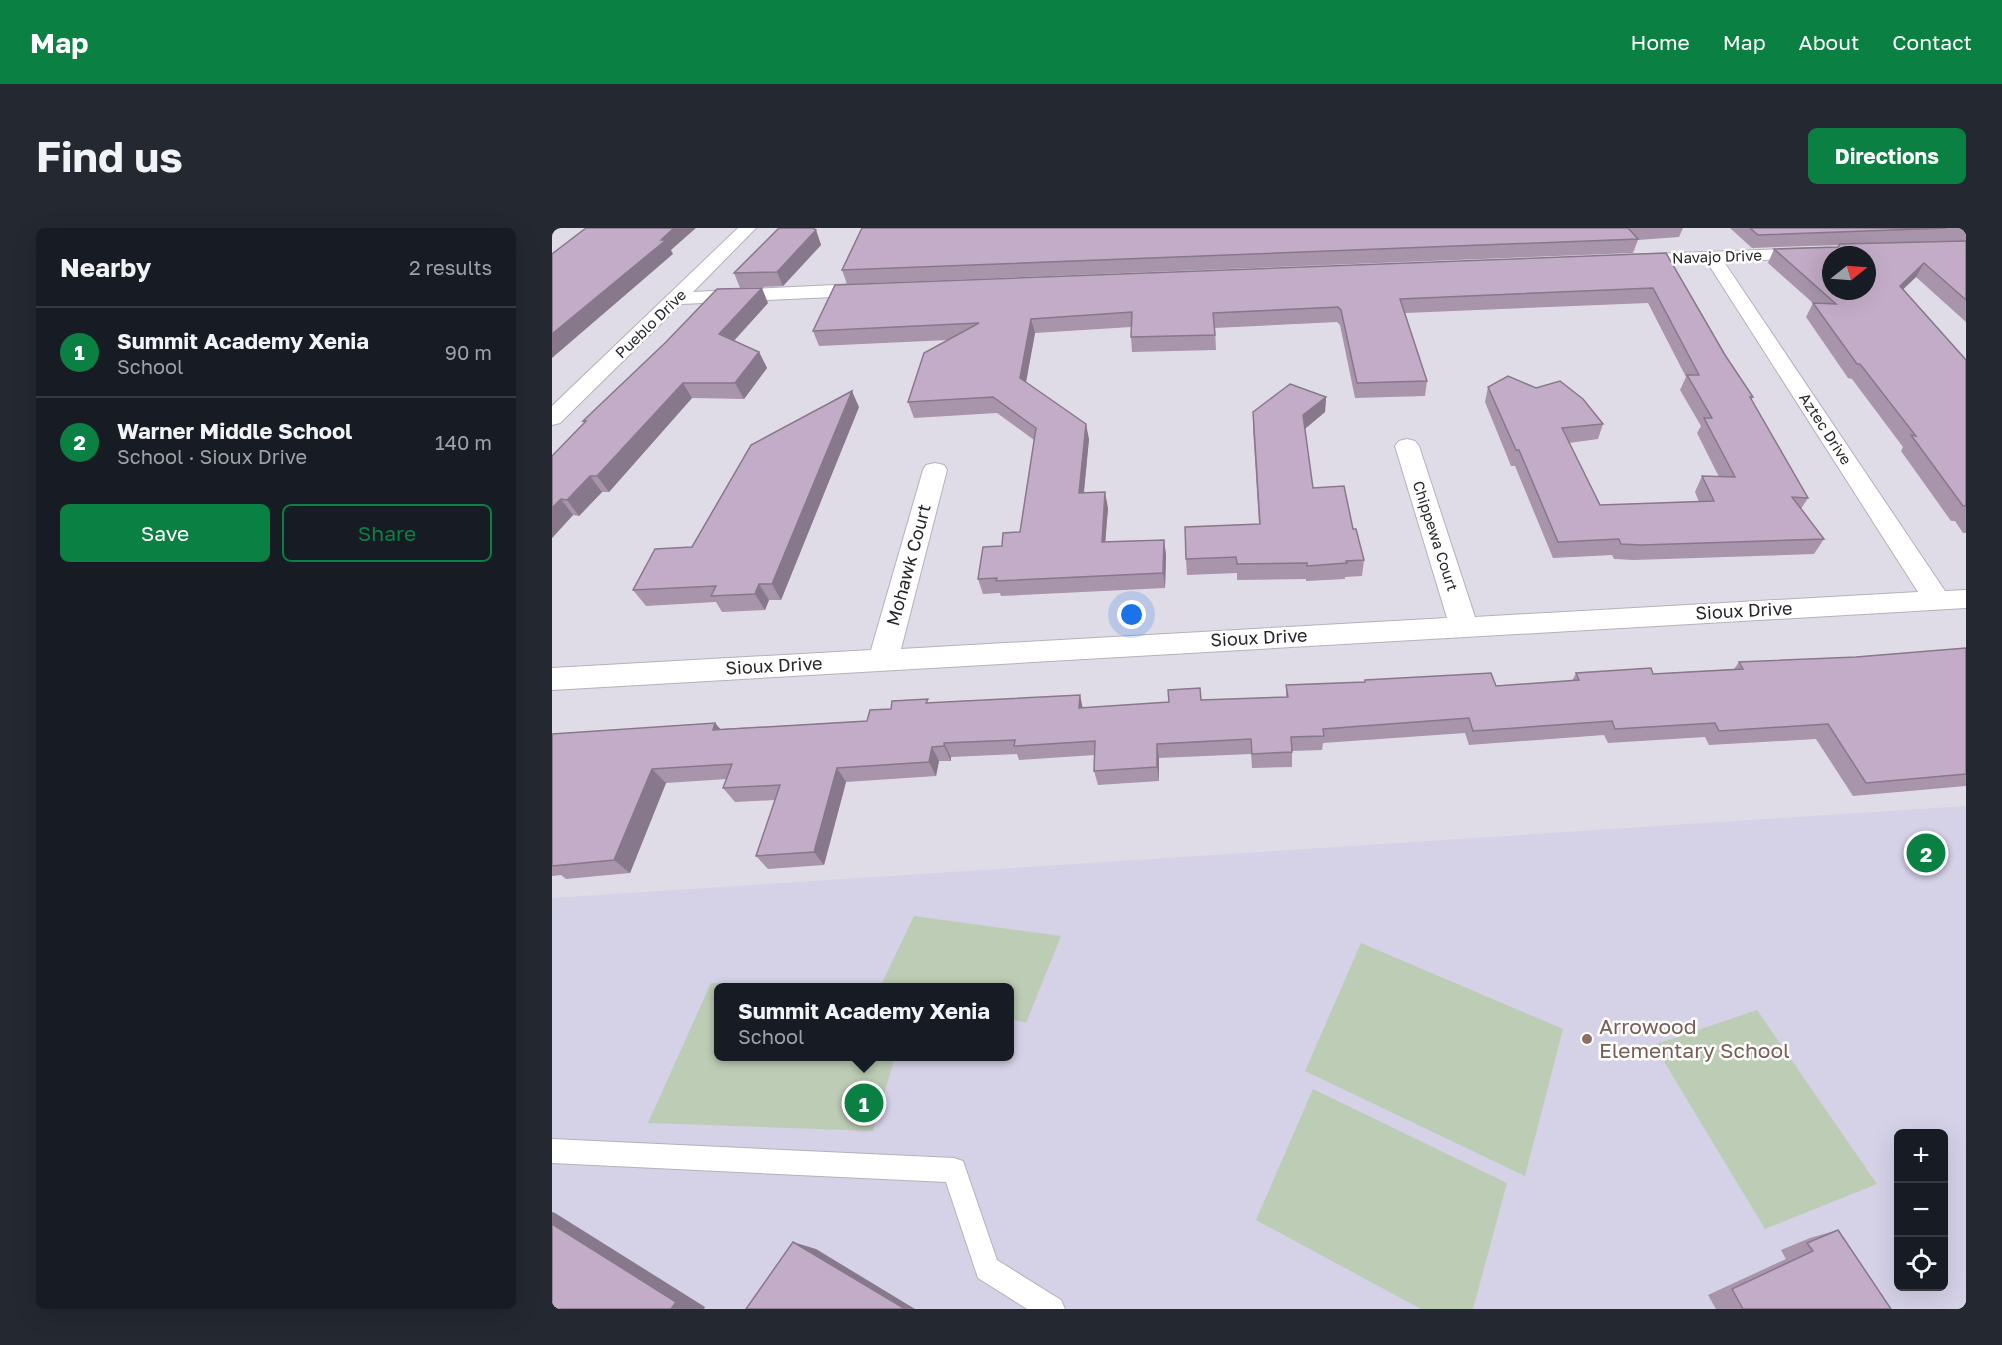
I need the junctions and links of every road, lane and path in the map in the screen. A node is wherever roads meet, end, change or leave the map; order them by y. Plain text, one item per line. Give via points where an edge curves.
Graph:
1 (748, 228) edge
2 (1822, 253) edge
3 (1712, 257) junction
4 (1605, 261) edge
5 (891, 289) edge
6 (677, 298) junction
7 (552, 418) edge
8 (1407, 446) dead end
9 (934, 470) dead end
10 (1952, 600) edge
11 (1464, 627) junction
12 (883, 660) junction
13 (552, 679) edge
14 (552, 1151) edge
15 (1052, 1309) edge

1 - 6 street, Pueblo Drive
2 - 3 street, Navajo Drive
3 - 4 street, Navajo Drive
3 - 10 street, Aztec Drive
5 - 6 street
6 - 7 street, Pueblo Drive
8 - 11 street, Chippewa Court
9 - 12 street, Mohawk Court
10 - 11 street, Sioux Drive
11 - 12 street, Sioux Drive
12 - 13 street, Sioux Drive
14 - 15 lane via 954,1170 987,1269

